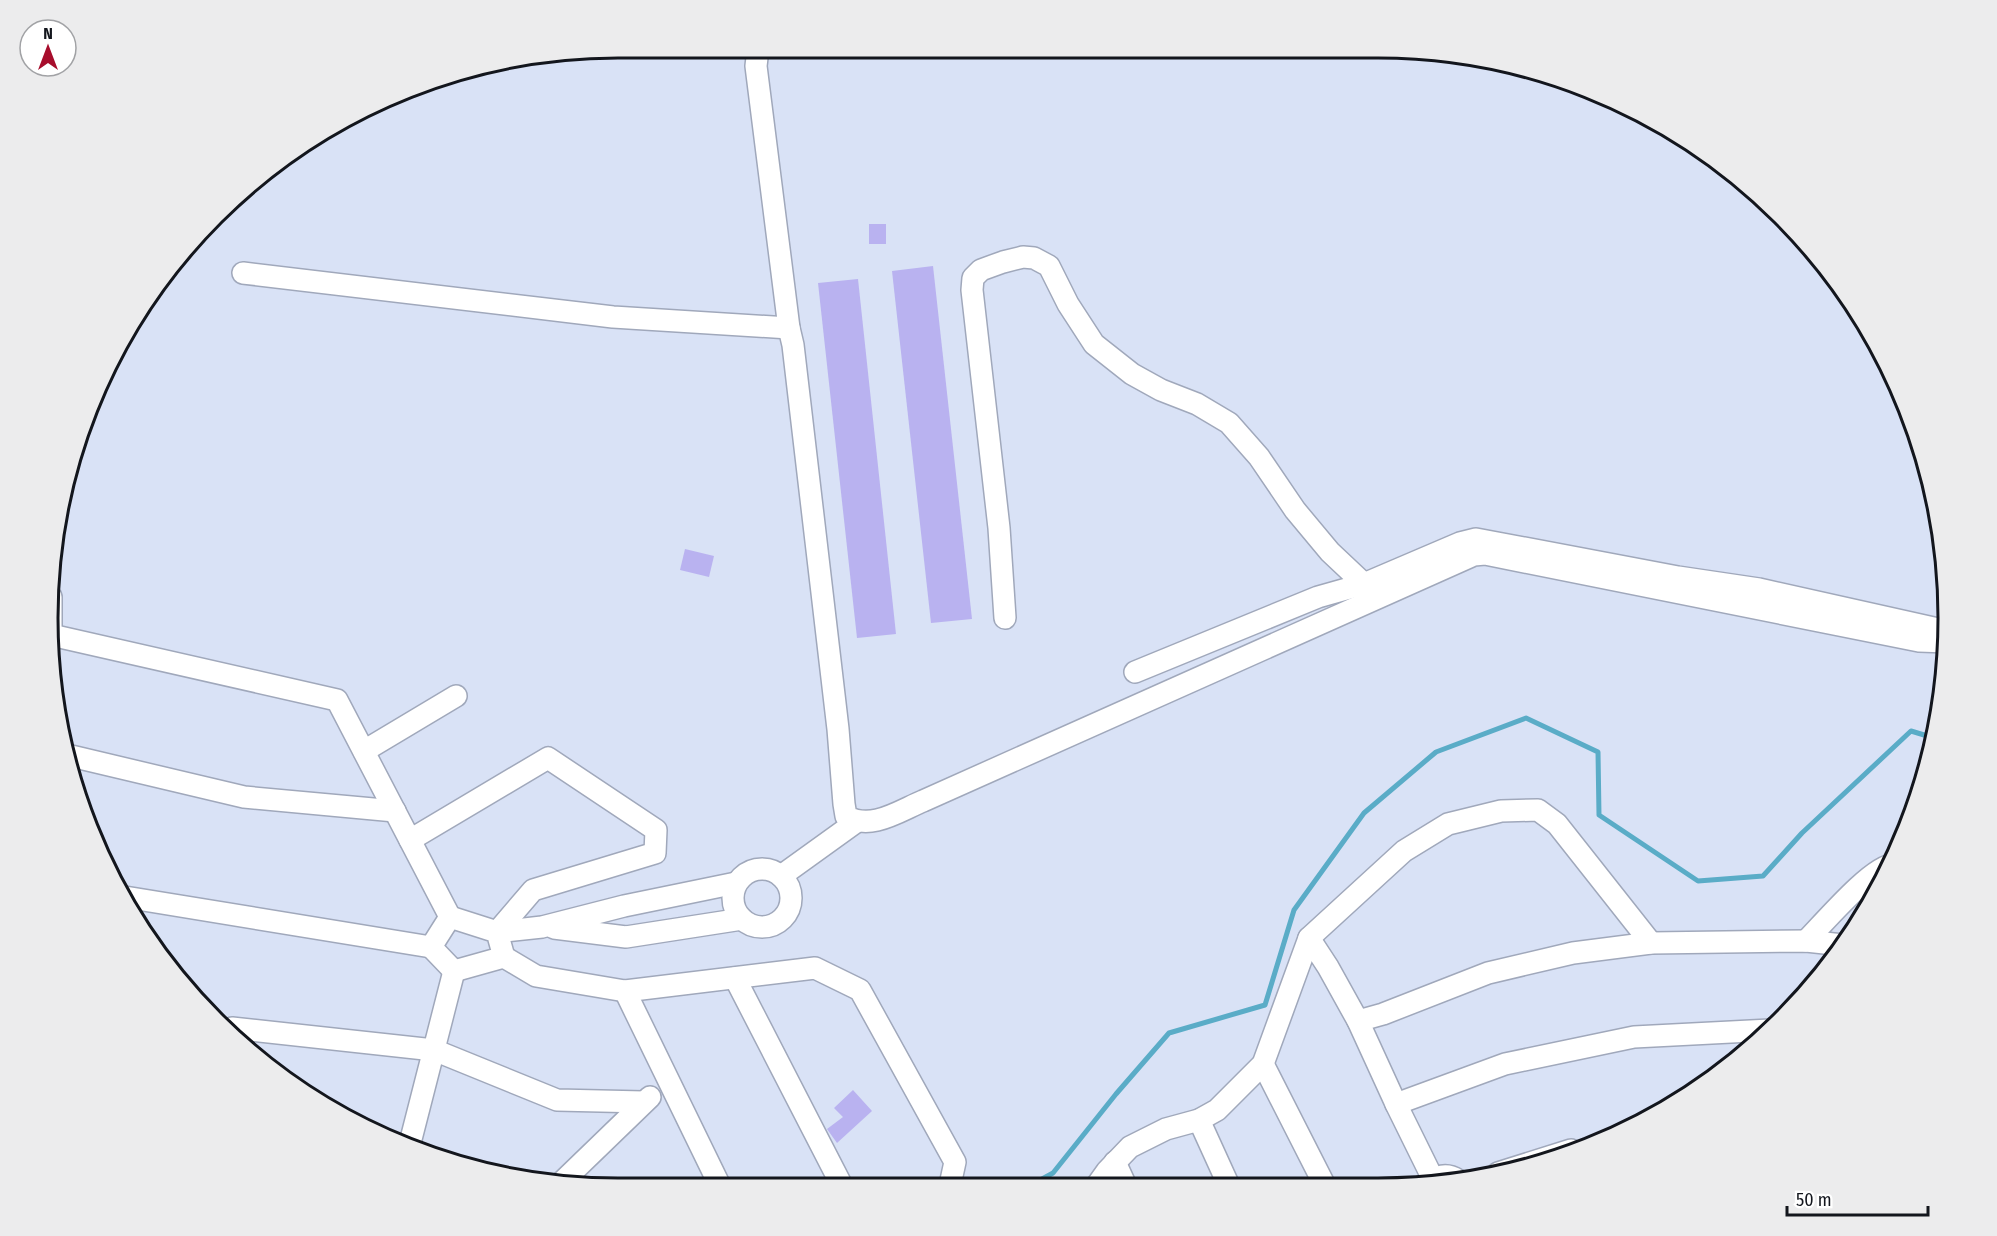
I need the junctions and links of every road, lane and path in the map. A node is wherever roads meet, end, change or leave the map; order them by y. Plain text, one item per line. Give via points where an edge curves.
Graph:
1 (757, 58) edge
2 (243, 273) dead end
3 (789, 328) junction
4 (1364, 584) junction
5 (1005, 618) dead end
6 (1938, 629) edge
7 (59, 637) edge
8 (1937, 641) edge
9 (1135, 672) dead end
10 (456, 696) dead end
11 (363, 751) junction
12 (77, 757) edge
13 (395, 811) junction
14 (856, 822) junction
15 (410, 840) junction
16 (1879, 869) edge
17 (781, 876) junction
18 (736, 883) junction
19 (133, 898) edge
20 (450, 917) junction
21 (742, 919) junction
22 (542, 927) junction
23 (497, 932) junction
24 (1309, 938) junction
25 (1806, 942) junction
26 (1651, 943) junction
27 (1833, 944) edge
28 (431, 947) junction
29 (504, 957) junction
30 (454, 971) junction
31 (735, 978) junction
32 (625, 991) junction
33 (1358, 1021) junction
34 (238, 1029) edge
35 (1757, 1031) edge
36 (434, 1050) junction
37 (1263, 1064) junction
38 (668, 1080) junction
39 (644, 1102) junction
40 (1396, 1104) junction
41 (1199, 1120) junction
42 (411, 1138) edge
43 (1115, 1162) junction
44 (569, 1175) edge
45 (1427, 1175) edge
46 (716, 1178) edge
47 (838, 1178) edge
48 (952, 1178) edge
49 (1102, 1178) edge
50 (1122, 1178) edge
51 (1225, 1178) edge
52 (1321, 1178) edge

1 - 3 street
2 - 3 street via 613,318
3 - 14 street via 844,804 846,816
4 - 5 street via 1330,552 1229,423 1132,374 1094,344 1049,266 1023,257 981,270 973,278 972,290 999,528
4 - 6 street via 1476,539 1759,589
4 - 9 street via 1318,597
7 - 11 street via 337,700
8 - 14 street via 1474,555 923,801 872,822
10 - 11 street
11 - 13 street
12 - 13 street via 244,797
13 - 15 street
14 - 17 street
15 - 20 street
15 - 23 street via 548,758 656,830 655,853 533,890
16 - 25 street
17 - 18 street via 757,869
17 - 21 street via 789,886 788,912 767,927 754,926
18 - 21 street via 734,903
18 - 22 street
19 - 28 street
20 - 23 street
20 - 28 street
21 - 22 street via 626,936
22 - 23 street
23 - 29 street
24 - 26 street via 1404,851 1448,824 1501,811 1538,810 1557,824
24 - 33 street
24 - 37 street
25 - 26 street
25 - 27 street
26 - 33 street via 1573,953 1488,973
28 - 30 street
29 - 30 street
29 - 32 street via 536,976
30 - 36 street
31 - 32 street
31 - 47 street
31 - 48 street via 815,968 860,990 956,1162
32 - 38 street
33 - 40 street
34 - 36 street
35 - 40 street via 1634,1037 1505,1064
36 - 39 street via 557,1100
36 - 42 street
37 - 41 street via 1217,1110
37 - 52 street
38 - 39 street
38 - 46 street
39 - 44 street
40 - 45 street
41 - 43 street via 1166,1129 1130,1147
41 - 51 street
43 - 49 street
43 - 50 street

